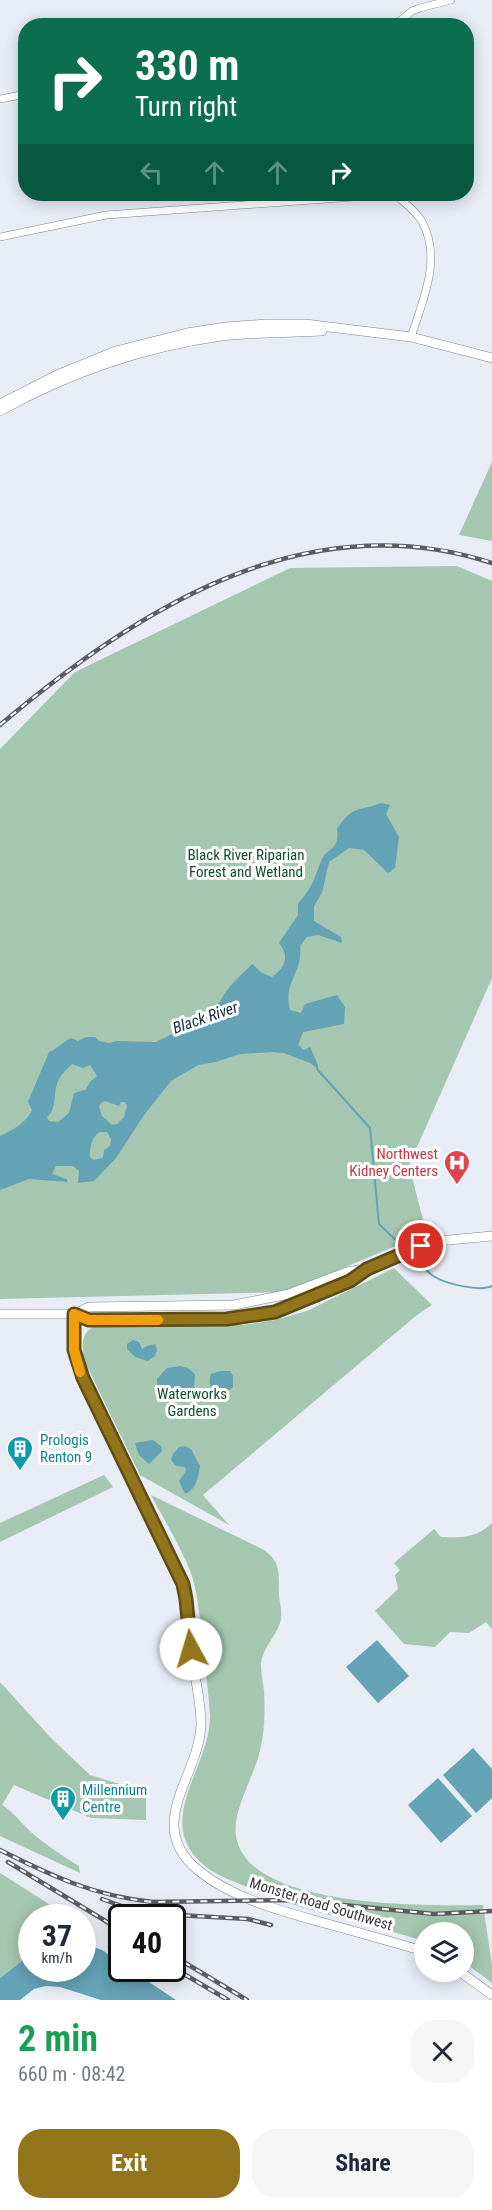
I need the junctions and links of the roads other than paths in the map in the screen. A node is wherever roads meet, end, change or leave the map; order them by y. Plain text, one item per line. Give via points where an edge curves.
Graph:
1 (451, 0) edge
2 (404, 18) edge
3 (18, 96) edge
4 (0, 99) edge
5 (299, 201) edge
6 (402, 201) edge
7 (0, 237) edge
8 (339, 330) junction
9 (411, 337) junction
10 (492, 358) edge
11 (0, 404) edge
12 (0, 411) edge
13 (492, 1236) edge
14 (367, 1269) junction
15 (0, 1314) edge
16 (74, 1314) junction
17 (414, 1949) edge
18 (473, 1982) edge
19 (492, 1997) edge

1 - 2 street via 412,11
3 - 4 street
5 - 7 street via 106,215
6 - 9 street via 421,220 432,263
8 - 9 street
8 - 11 street via 305,324 266,324 187,333 116,351
8 - 12 street via 222,336 169,345 119,358
9 - 10 street
13 - 14 street via 438,1241
14 - 16 street via 254,1302 89,1307
14 - 16 street via 350,1281 275,1312 227,1319 89,1320
15 - 16 street
16 - 17 street, Monster Road Southwest via 78,1366 178,1572 186,1599 201,1723 196,1751 174,1813 182,1850 197,1869 237,1894
18 - 19 street

